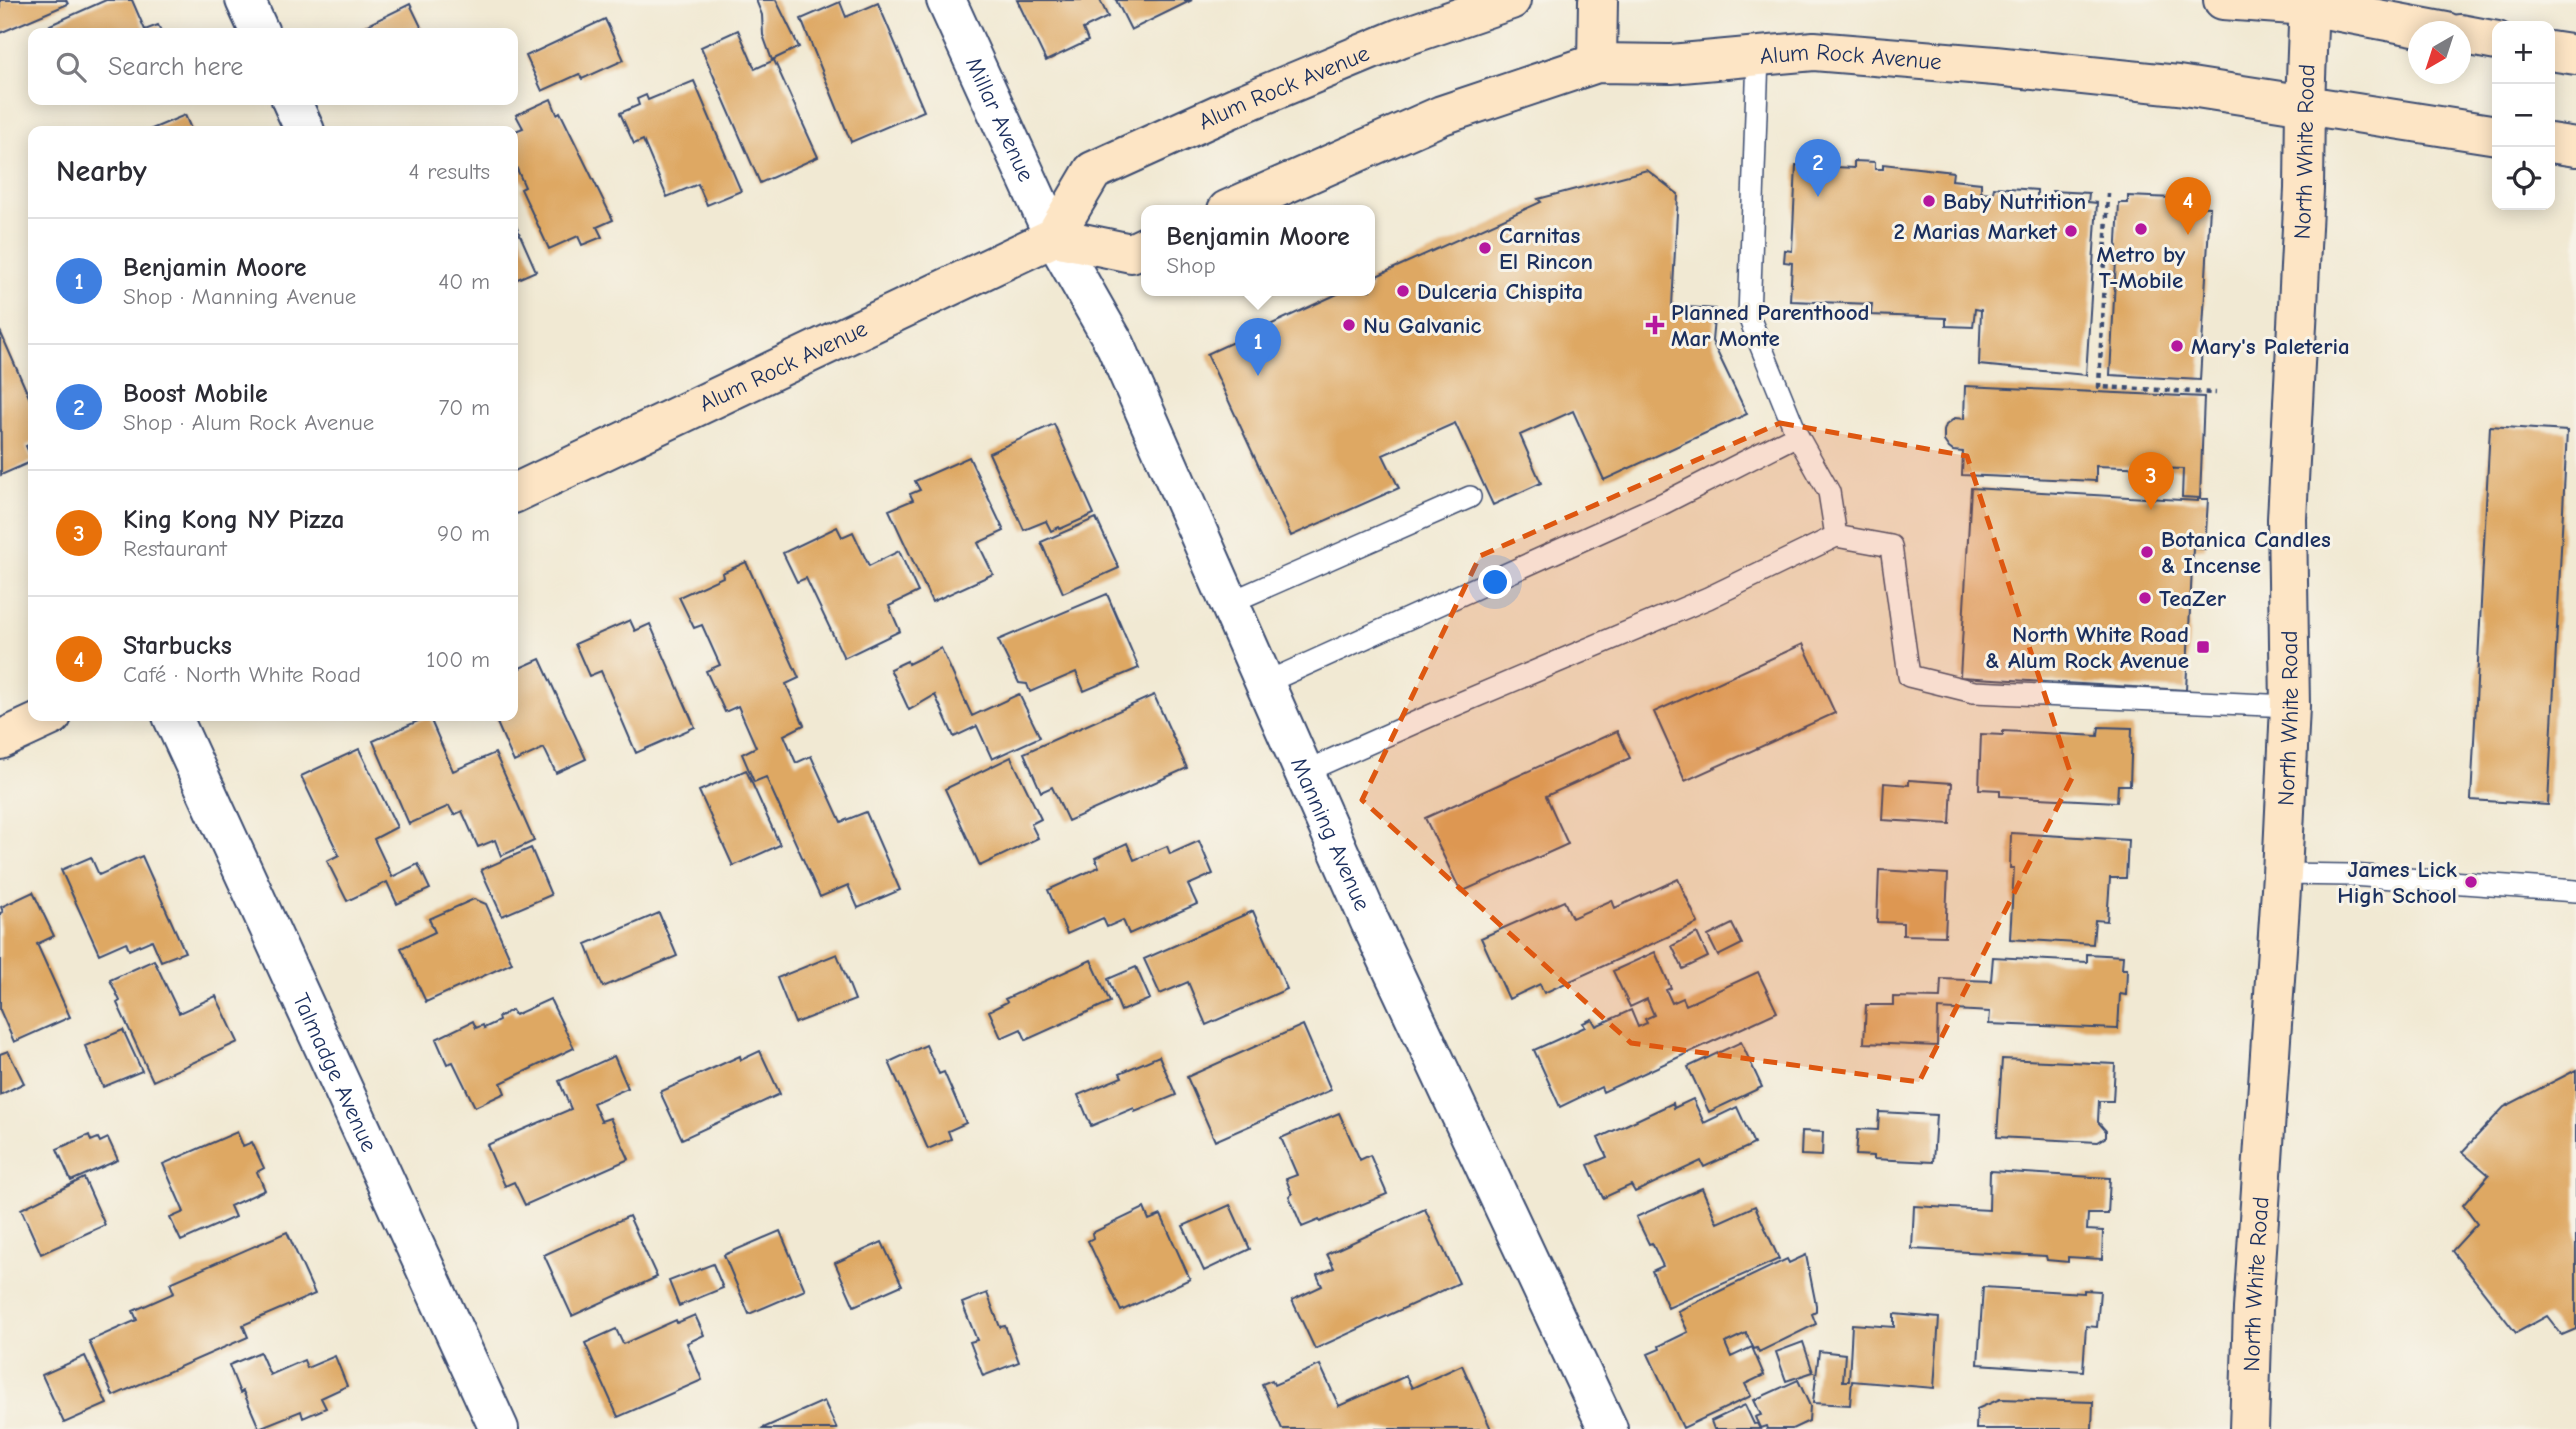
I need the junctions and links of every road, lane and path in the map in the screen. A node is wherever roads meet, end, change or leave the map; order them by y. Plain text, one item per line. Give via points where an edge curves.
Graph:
1 (244, 0) edge
2 (946, 0) edge
3 (1511, 0) edge
4 (1598, 0) edge
5 (2223, 0) edge
6 (2309, 3) edge
7 (2408, 24) edge
8 (258, 28) edge
9 (2471, 36) edge
10 (2492, 40) edge
11 (2555, 52) edge
12 (2576, 55) edge
13 (1758, 57) junction
14 (1597, 63) junction
15 (2305, 104) junction
16 (293, 105) edge
17 (303, 126) edge
18 (2492, 134) edge
19 (2555, 144) edge
20 (2576, 147) edge
21 (2108, 193) dead end
22 (1238, 205) edge
23 (1054, 237) junction
24 (1141, 248) edge
25 (2216, 393) dead end
26 (1797, 435) junction
27 (518, 492) edge
28 (1470, 497) dead end
29 (1836, 536) junction
30 (1229, 603) junction
31 (1265, 683) junction
32 (2290, 706) junction
33 (40, 721) edge
34 (174, 721) edge
35 (0, 740) edge
36 (1304, 772) junction
37 (2282, 874) junction
38 (2576, 891) edge
39 (499, 1429) edge
40 (1608, 1429) edge
41 (2249, 1429) edge

1 - 8 street
2 - 23 street, Millar Avenue
3 - 23 main road, Alum Rock Avenue via 1400,38 1093,171
4 - 14 main road
5 - 6 main road
6 - 7 main road
6 - 15 main road, North White Road
9 - 10 main road
11 - 12 main road
13 - 14 main road, Alum Rock Avenue via 1671,64
13 - 15 main road, Alum Rock Avenue via 1814,51 1995,66
13 - 26 lane via 1749,317
14 - 22 main road, Alum Rock Avenue via 1442,115
15 - 18 main road, Alum Rock Avenue
15 - 32 main road, North White Road via 2287,519
16 - 17 street
19 - 20 main road
21 - 25 path via 2099,387
23 - 24 main road via 1131,253
23 - 27 main road, Alum Rock Avenue
23 - 30 street, Manning Avenue via 1116,346
26 - 29 lane via 1829,492
26 - 31 lane via 1664,503
28 - 30 lane
29 - 32 lane via 1891,547 1909,676 1974,692
29 - 36 lane via 1708,598
30 - 31 street, Manning Avenue
31 - 36 street, Manning Avenue
32 - 37 main road, North White Road
33 - 35 main road
34 - 39 street, Talmadge Avenue
36 - 40 street, Manning Avenue
37 - 38 lane
37 - 41 main road, North White Road

